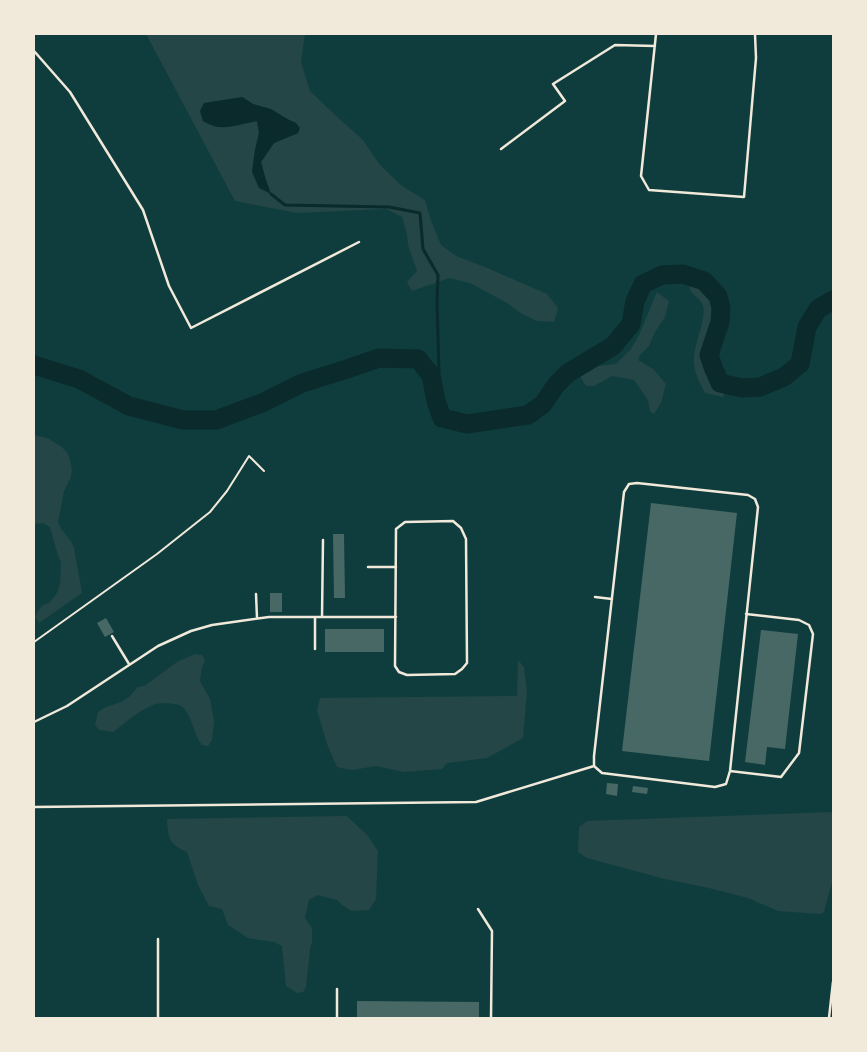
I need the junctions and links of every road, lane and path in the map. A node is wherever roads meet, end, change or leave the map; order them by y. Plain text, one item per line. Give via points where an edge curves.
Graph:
1 (656, 34) edge
2 (755, 34) edge
3 (655, 46) junction
4 (34, 51) edge
5 (501, 149) dead end
6 (359, 242) dead end
7 (264, 471) dead end
8 (322, 540) dead end
9 (368, 567) dead end
10 (396, 567) junction
11 (256, 594) dead end
12 (595, 597) dead end
13 (612, 599) junction
14 (746, 614) junction
15 (315, 617) junction
16 (322, 617) junction
17 (396, 617) junction
18 (257, 618) junction
19 (112, 636) dead end
20 (34, 642) edge
21 (315, 649) dead end
22 (129, 664) junction
23 (34, 722) edge
24 (594, 766) junction
25 (730, 771) junction
26 (34, 807) edge
27 (478, 909) dead end
28 (158, 939) dead end
29 (833, 982) edge
30 (337, 989) dead end
31 (158, 1018) edge
32 (337, 1018) edge
33 (491, 1018) edge
34 (829, 1018) edge

1 - 3 lane
2 - 3 lane via 756,58 744,197 649,190 641,176
3 - 5 lane via 616,44 553,84 565,101
4 - 6 lane via 70,92 143,210 169,286 191,328
7 - 20 path via 249,456 210,512 157,554
8 - 16 lane
9 - 10 lane
10 - 17 lane
10 - 17 lane via 396,529 405,522 453,521 461,528 466,539 466,663 462,669 455,674 407,675 399,672 395,666
11 - 18 lane
12 - 13 lane
13 - 14 lane via 624,492 629,484 748,495 755,499 758,508
13 - 24 lane
14 - 25 lane
14 - 25 lane via 799,620 809,625 813,634 799,753 781,777
15 - 16 lane
15 - 18 lane
15 - 21 lane
16 - 17 lane
18 - 22 lane via 191,631 158,646
19 - 22 lane
22 - 23 lane via 67,706
24 - 25 lane via 602,773 715,788 726,784
24 - 26 lane via 476,802
27 - 33 lane via 492,931
28 - 31 lane
29 - 34 lane
30 - 32 lane

